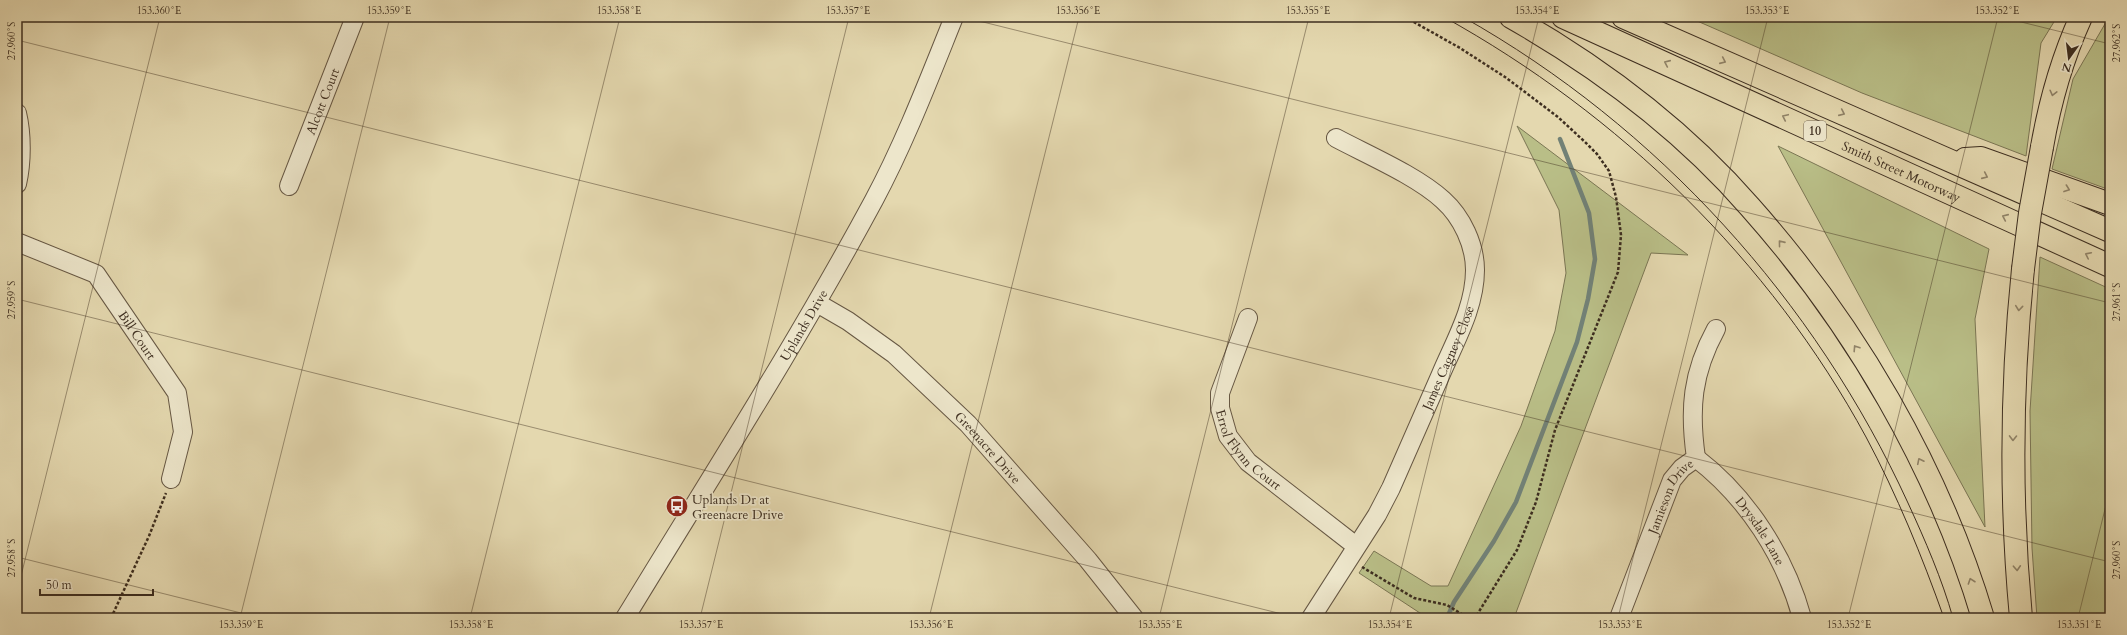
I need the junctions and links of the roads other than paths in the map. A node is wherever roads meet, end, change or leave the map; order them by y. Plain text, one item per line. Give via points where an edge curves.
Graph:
1 (355, 17) edge
2 (954, 17) edge
3 (1511, 17) edge
4 (1563, 17) edge
5 (1624, 17) edge
6 (2081, 17) edge
7 (17, 113) edge
8 (1336, 138) dead end
9 (1950, 160) junction
10 (17, 184) edge
11 (289, 186) dead end
12 (2110, 204) edge
13 (2110, 231) edge
14 (17, 242) edge
15 (2110, 266) edge
16 (817, 303) junction
17 (1248, 318) dead end
18 (1716, 329) dead end
19 (1696, 458) junction
20 (171, 480) road end
21 (1352, 552) junction
22 (625, 618) edge
23 (1134, 618) edge
24 (1311, 618) edge
25 (1619, 618) edge
26 (1802, 618) edge
27 (1983, 618) edge
28 (2021, 618) edge

1 - 11 street, Alcott Court
2 - 16 street, Uplands Drive via 898,151
27 -> 3 highway via 1936,494 1896,415 1859,351 1783,245 1749,205 1703,158 1658,118 1608,78
15 -> 4 highway, Smith Street Motorway / 10
5 -> 9 highway, 10
6 -> 28 highway, bridge via 2053,90 2030,213 2024,269 2014,390 2013,447
7 - 10 street via 20,125
8 - 21 street, James Cagney Close via 1428,188 1444,200 1458,216 1466,233 1475,269 1470,304 1462,326 1391,488 1377,515
9 -> 12 highway via 1981,158
9 -> 13 highway, 10
14 - 20 street, Bill Court via 96,274 177,393 183,432
16 - 22 street, Uplands Drive
16 - 23 street, Greenacre Drive via 848,321 894,354 958,415 1088,560
17 - 21 street, Errol Flynn Court via 1220,393 1220,408 1228,436 1248,462
18 - 19 street, Jamieson Drive via 1703,356 1694,386 1692,424
19 - 25 street, Jamieson Drive via 1682,468 1672,480
19 - 26 street, Drysdale Lane via 1728,486 1763,531 1781,562
21 - 24 street, James Cagney Close

